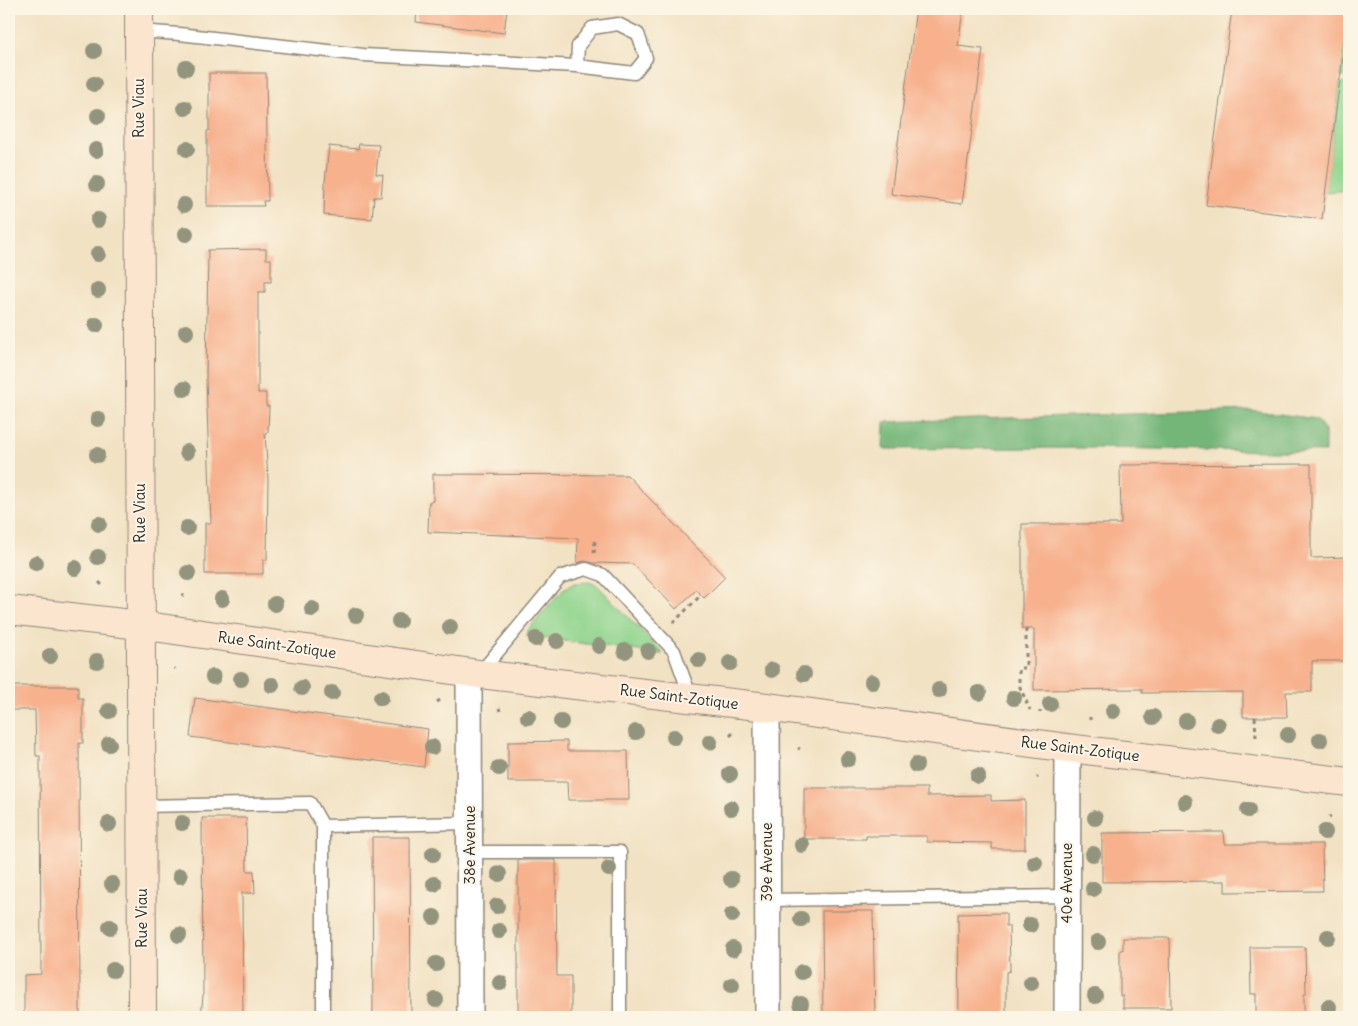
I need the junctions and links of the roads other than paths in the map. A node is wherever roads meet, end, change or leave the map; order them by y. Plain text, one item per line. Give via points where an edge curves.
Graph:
1 (139, 20) edge
2 (577, 66) junction
3 (9, 610) edge
4 (140, 625) junction
5 (474, 673) junction
6 (691, 698) junction
7 (767, 707) junction
8 (1068, 748) junction
9 (1349, 782) edge
10 (141, 806) junction
11 (470, 823) junction
12 (323, 826) junction
13 (470, 852) junction
14 (1067, 896) junction
15 (768, 900) junction
16 (142, 1017) edge
17 (323, 1017) edge
18 (470, 1017) edge
19 (620, 1017) edge
20 (768, 1017) edge
21 (1067, 1017) edge

1 - 2 lane via 179,34 363,55
1 - 4 street, Rue Viau
2 - 2 lane via 634,73 646,58 638,34 618,24 592,28 578,46
3 - 4 street, Rue Saint-Zotique
4 - 5 street, Rue Saint-Zotique
4 - 10 street, Rue Viau
5 - 6 street, Rue Saint-Zotique
5 - 6 lane via 560,577 586,568 604,575 674,651
5 - 11 street, 38e Avenue
6 - 7 street, Rue Saint-Zotique
7 - 8 street, Rue Saint-Zotique
7 - 15 street, 39e Avenue
8 - 9 street, Rue Saint-Zotique
8 - 14 street, 40e Avenue
10 - 12 lane via 310,803
10 - 16 street, Rue Viau
11 - 12 lane
11 - 13 street, 38e Avenue
12 - 17 lane
13 - 18 street, 38e Avenue
13 - 19 lane via 620,852
14 - 15 lane
14 - 21 street, 40e Avenue
15 - 20 street, 39e Avenue

